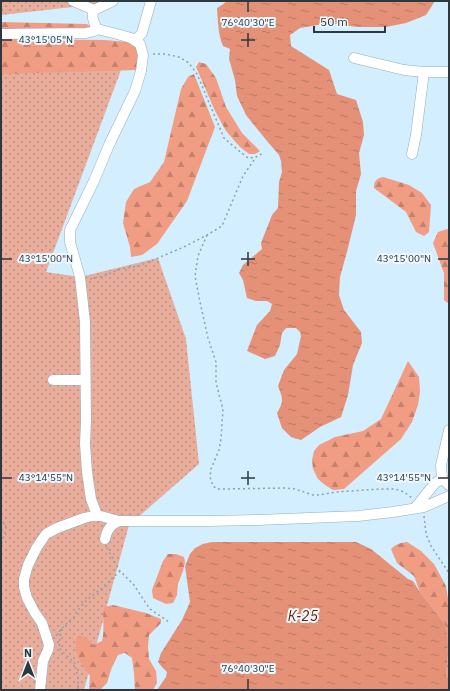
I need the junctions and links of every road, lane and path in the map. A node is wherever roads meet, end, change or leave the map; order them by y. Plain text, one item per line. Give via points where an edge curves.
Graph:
1 (73, 1) edge
2 (151, 1) edge
3 (109, 2) edge
4 (94, 10) junction
5 (97, 29) junction
6 (1, 34) edge
7 (135, 41) junction
8 (143, 55) junction
9 (354, 58) dead end
10 (447, 69) edge
11 (424, 72) junction
12 (263, 153) dead end
13 (412, 154) dead end
14 (256, 157) junction
15 (207, 235) junction
16 (80, 282) junction
17 (52, 380) dead end
18 (85, 380) junction
19 (449, 430) edge
20 (445, 482) edge
21 (449, 496) edge
22 (419, 506) junction
23 (98, 515) junction
24 (1, 518) edge
25 (119, 521) junction
26 (105, 539) joint
27 (1, 545) edge
28 (120, 571) junction
29 (449, 573) edge
30 (169, 622) dead end
31 (61, 629) junction
32 (48, 645) junction
33 (40, 690) edge
34 (78, 690) edge

1 - 4 street
2 - 7 street via 142,33
3 - 4 street
4 - 5 street via 92,15
5 - 6 street via 86,33
5 - 7 street
7 - 8 street via 140,44
8 - 14 path via 165,54 179,57 189,63 197,74 224,138 248,158
8 - 16 street via 135,91 70,230 70,242
9 - 11 street
10 - 11 street
11 - 13 street
12 - 14 path
14 - 15 path via 244,176 222,226
15 - 16 path via 139,266
15 - 22 path via 198,256 195,276 208,338 216,362 216,383 223,409 219,450 211,469 213,486 217,489 286,488 313,495 395,489 404,492
16 - 18 street via 85,322
17 - 18 street
18 - 23 street via 87,472 91,499
19 - 20 street via 441,465
20 - 22 street via 434,483
21 - 22 street
22 - 25 street via 358,516
22 - 29 path via 431,546
23 - 25 street
23 - 32 street via 46,534 28,565 24,587 27,598 42,623
24 - 27 path via 6,528
25 - 26 street via 109,527
26 - 28 path via 106,548
28 - 30 path via 134,585 150,609
28 - 31 path via 87,600
31 - 32 path
31 - 34 path via 60,648 74,662
32 - 33 street via 43,661

